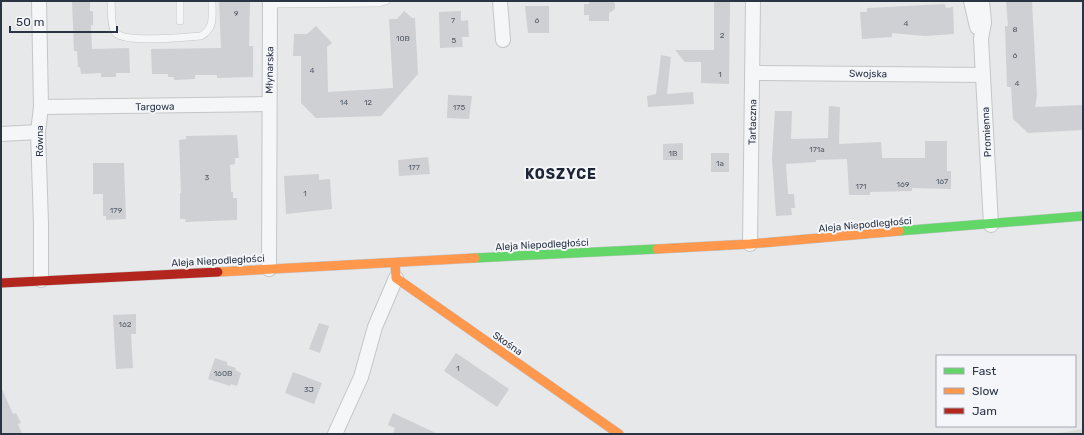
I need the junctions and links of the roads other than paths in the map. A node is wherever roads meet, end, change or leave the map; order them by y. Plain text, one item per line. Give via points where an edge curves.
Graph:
1 (39, 1) edge
2 (111, 1) edge
3 (180, 1) edge
4 (212, 1) edge
5 (386, 1) edge
6 (500, 1) edge
7 (753, 1) edge
8 (971, 1) edge
9 (982, 1) edge
10 (270, 2) edge
11 (180, 21) dead end
12 (981, 39) junction
13 (503, 40) dead end
14 (752, 72) junction
15 (983, 75) junction
16 (269, 104) junction
17 (41, 107) junction
18 (38, 132) junction
19 (1, 134) edge
20 (1083, 216) edge
21 (991, 225) junction
22 (750, 244) junction
23 (394, 263) junction
24 (269, 269) junction
25 (396, 278) junction
26 (40, 280) junction
27 (1, 283) edge
28 (335, 434) edge
29 (619, 434) edge

1 - 17 street, Równa
2 - 4 lane via 114,30 119,36 131,39 201,36 212,26
3 - 11 lane
5 - 10 lane
6 - 13 street
7 - 14 street, Tartaczna
8 - 12 street, Promienna
9 - 12 street, Promienna via 984,22
10 - 16 street, Młynarska
12 - 15 street, Promienna
14 - 15 street, Swojska
14 - 22 street, Tartaczna
15 - 21 street, Promienna
16 - 17 street, Targowa
16 - 24 street, Młynarska
17 - 18 street, Równa
18 - 19 street
18 - 26 street, Równa
20 - 21 street, Aleja Niepodległości
21 - 22 street, Aleja Niepodległości
22 - 23 street, Aleja Niepodległości
23 - 24 street, Aleja Niepodległości
23 - 25 street
24 - 26 street, Aleja Niepodległości
25 - 28 street via 375,327 361,377
25 - 29 street, Skośna
26 - 27 street, Aleja Niepodległości

